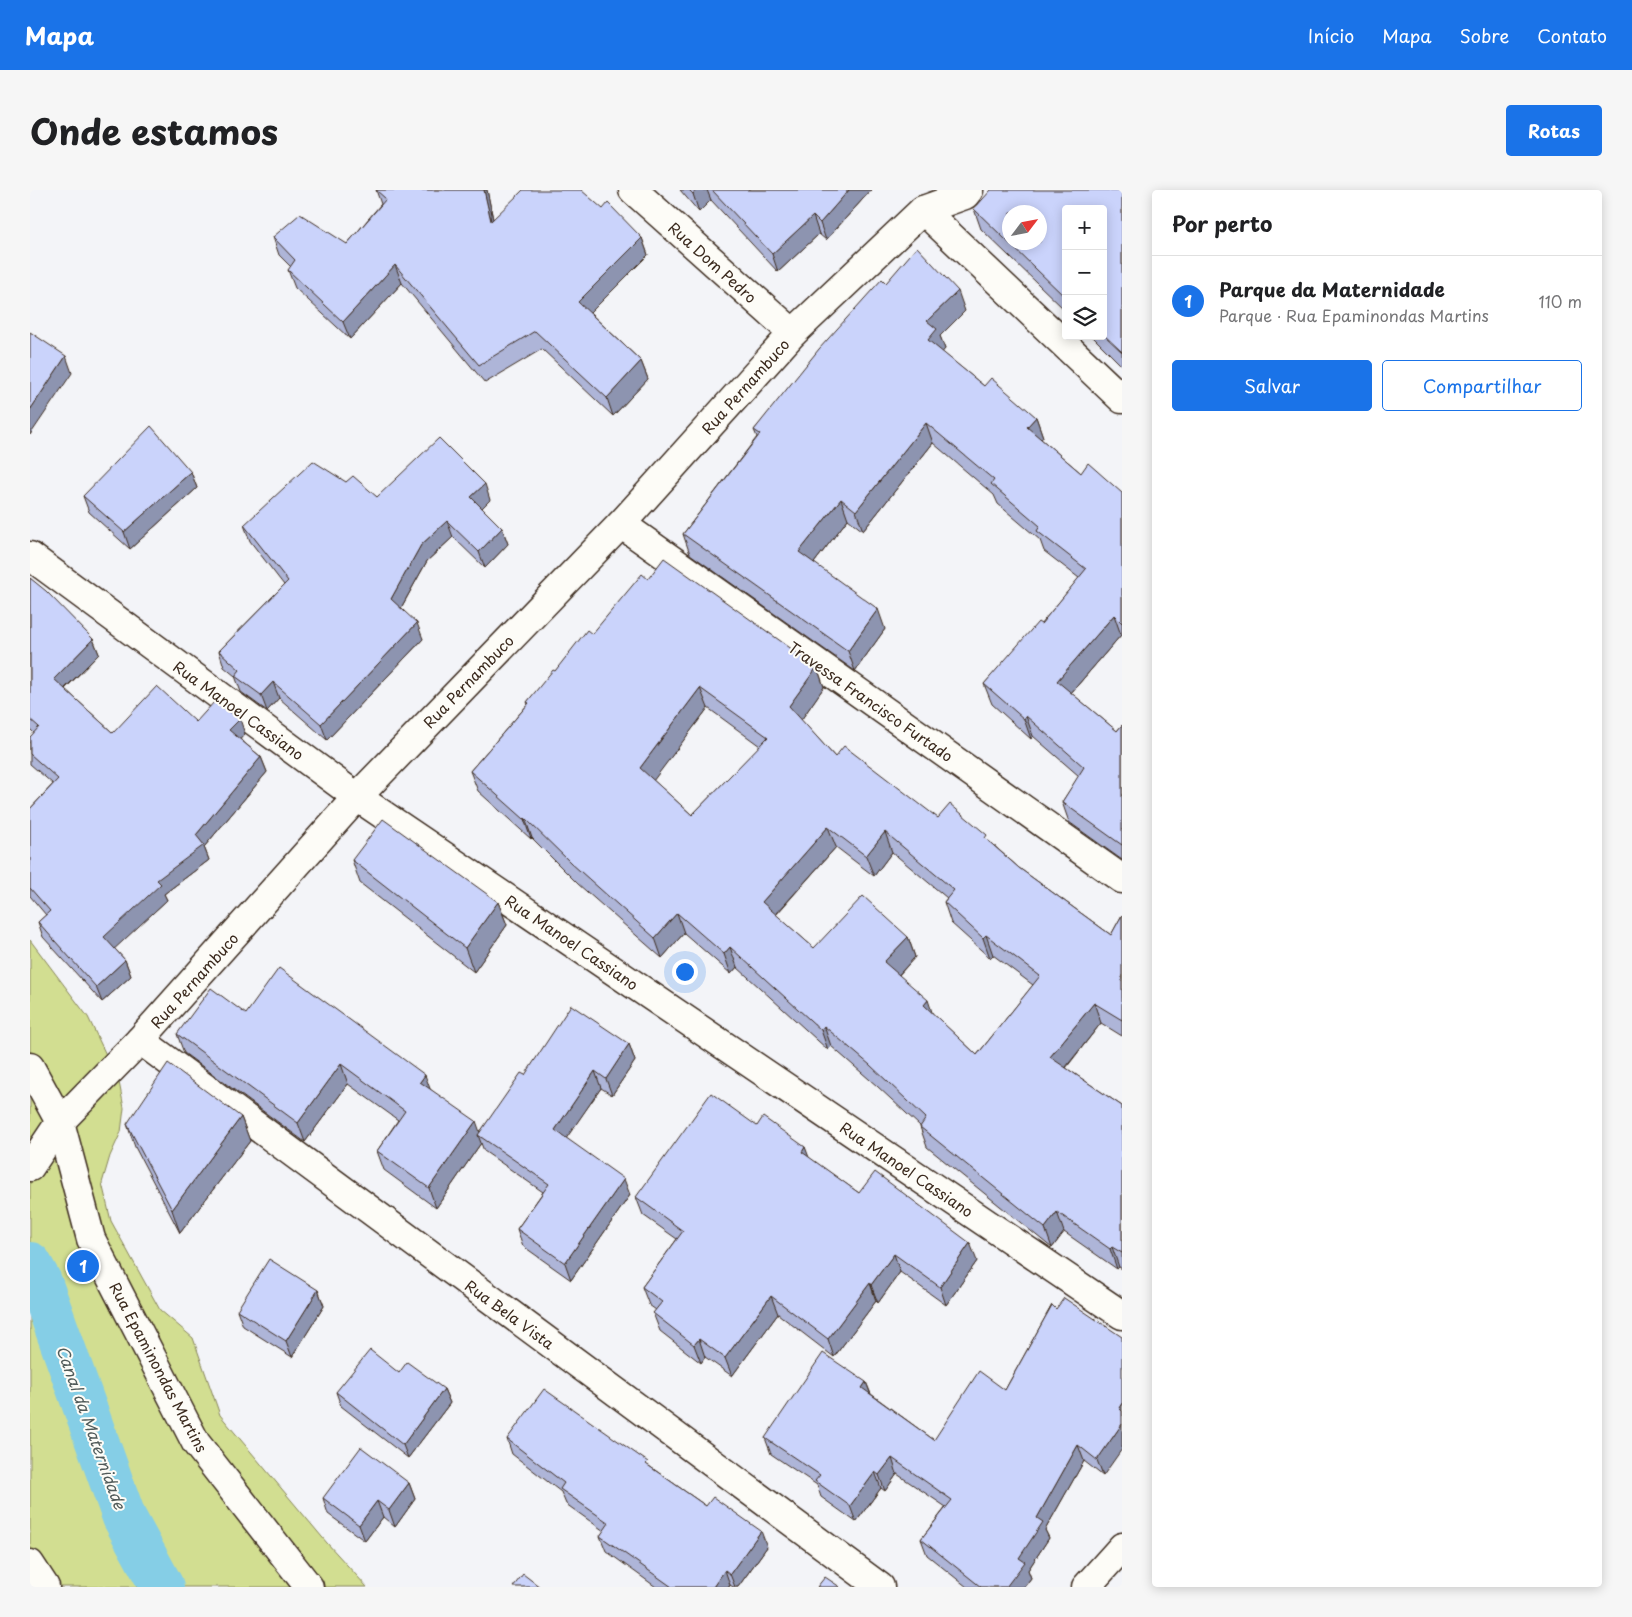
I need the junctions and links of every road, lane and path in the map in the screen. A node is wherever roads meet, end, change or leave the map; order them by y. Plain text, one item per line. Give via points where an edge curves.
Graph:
1 (633, 190) edge
2 (970, 190) edge
3 (926, 200) edge
4 (793, 333) junction
5 (1122, 399) edge
6 (621, 524) junction
7 (30, 556) edge
8 (357, 797) junction
9 (1122, 879) edge
10 (140, 1040) junction
11 (30, 1067) edge
12 (60, 1122) junction
13 (30, 1167) edge
14 (1122, 1315) edge
15 (1122, 1547) edge
16 (30, 1564) edge
17 (45, 1587) edge
18 (309, 1587) edge
19 (880, 1587) edge
20 (1086, 1587) edge

1 - 4 street, Rua Dom Pedro
2 - 3 street, Rua Pernambuco via 965,195
3 - 4 street, Rua Pernambuco
3 - 5 street
4 - 6 street, Rua Pernambuco
6 - 8 street, Rua Pernambuco
6 - 9 street, Travessa Francisco Furtado
7 - 8 street, Rua Manoel Cassiano
8 - 10 street, Rua Pernambuco
8 - 14 street, Rua Manoel Cassiano
10 - 12 street, Rua Pernambuco
10 - 19 street, Rua Bela Vista
11 - 12 street, Rua Epaminondas Martins
12 - 13 street, Rua Pernambuco
12 - 18 street, Rua Epaminondas Martins via 91,1239 196,1443
15 - 20 street
16 - 17 street

